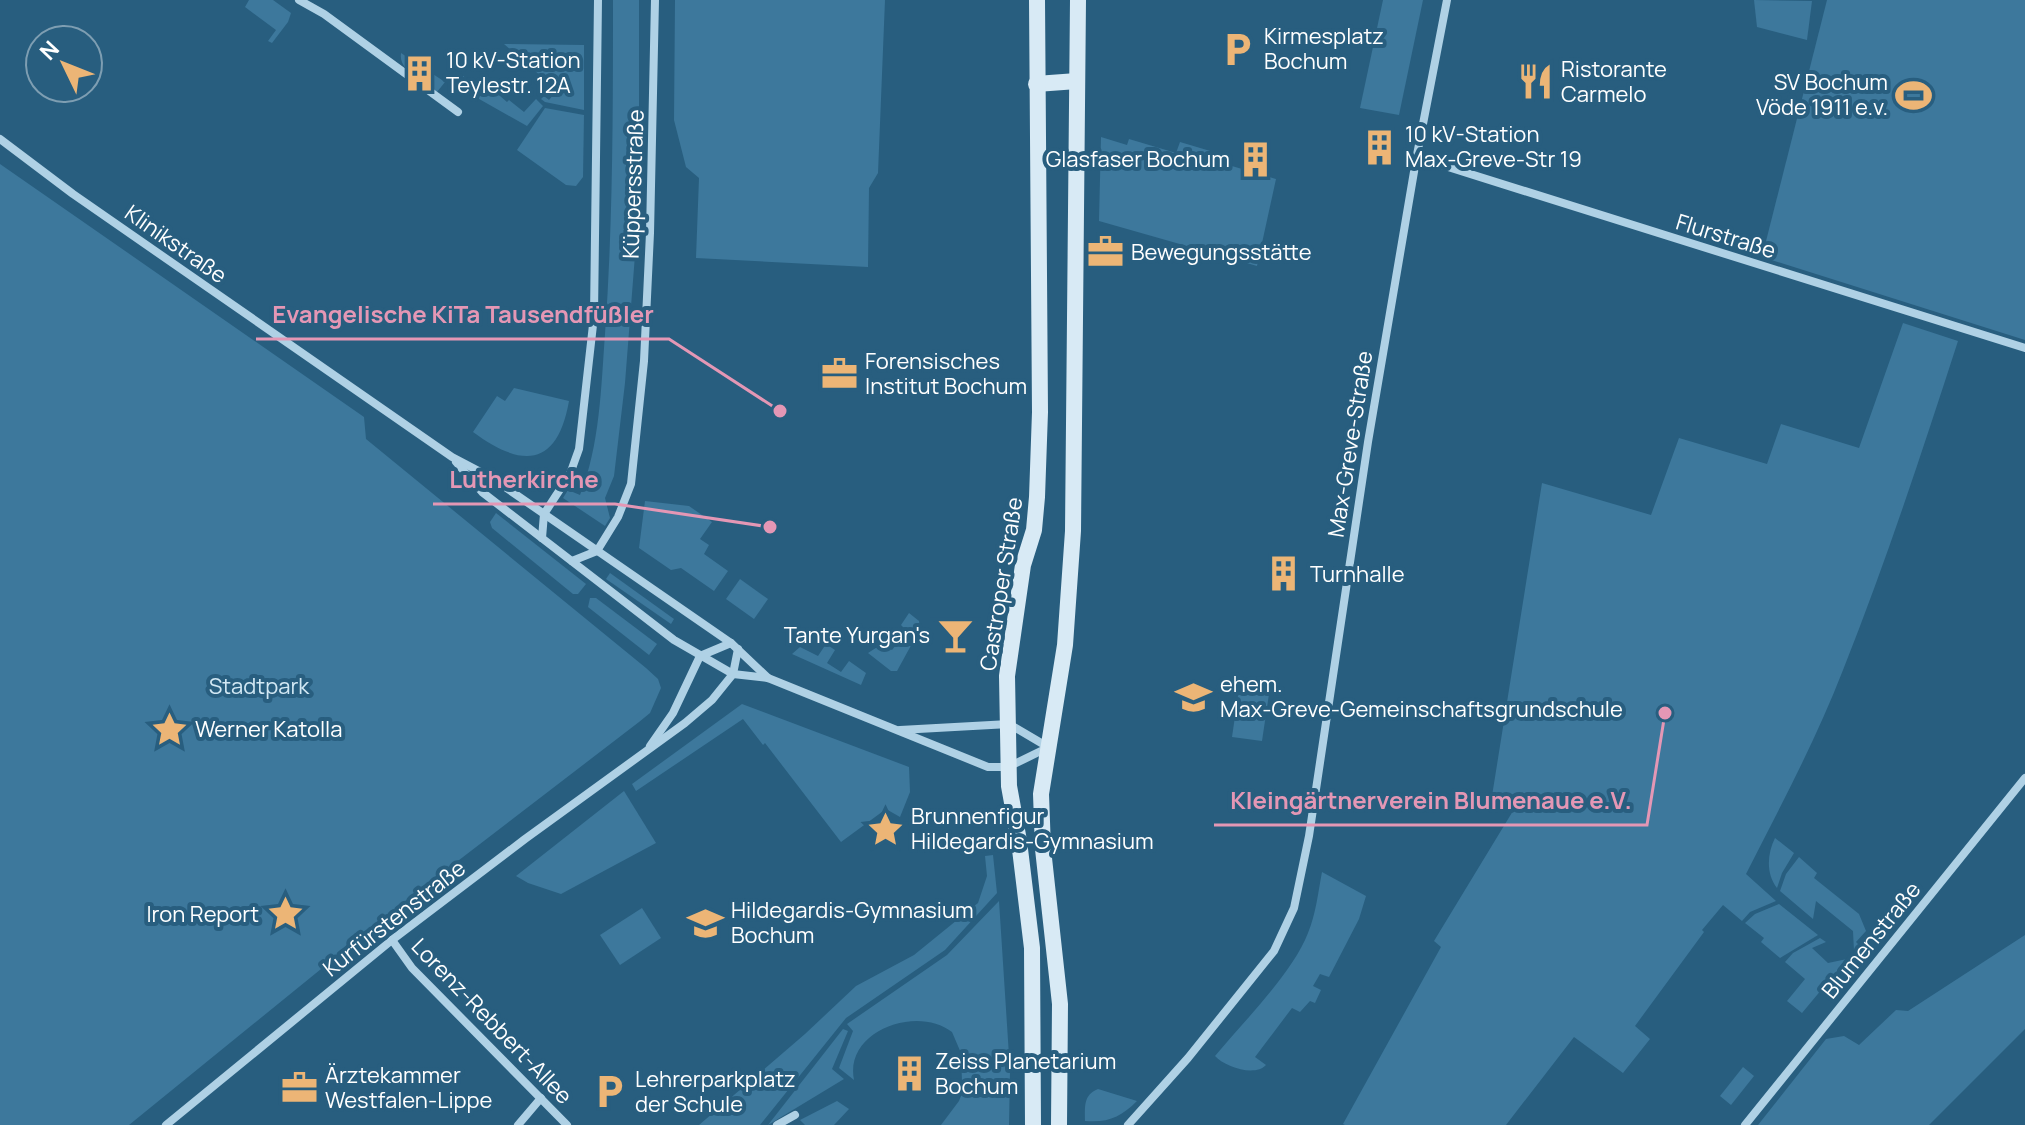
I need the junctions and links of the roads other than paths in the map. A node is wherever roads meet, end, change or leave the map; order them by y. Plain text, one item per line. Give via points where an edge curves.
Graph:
1 (299, 0) edge
2 (598, 0) edge
3 (655, 0) edge
4 (1037, 0) edge
5 (1078, 0) edge
6 (1447, 0) edge
7 (1077, 81) junction
8 (1036, 84) junction
9 (458, 112) dead end
10 (0, 139) edge
11 (1416, 160) junction
12 (2025, 348) edge
13 (452, 457) junction
14 (544, 514) junction
15 (542, 538) junction
16 (597, 551) junction
17 (572, 561) junction
18 (734, 646) junction
19 (700, 656) junction
20 (733, 674) junction
21 (768, 678) junction
22 (1009, 724) junction
23 (895, 730) junction
24 (650, 746) junction
25 (1048, 747) junction
26 (1008, 767) junction
27 (2025, 778) edge
28 (392, 940) junction
29 (541, 1098) junction
30 (795, 1115) dead end
31 (166, 1125) edge
32 (518, 1125) edge
33 (567, 1125) edge
34 (777, 1125) edge
35 (1033, 1125) edge
36 (1059, 1125) edge
37 (1128, 1125) edge
38 (1745, 1125) edge

1 - 9 street
2 - 14 street, Küppersstraße via 594,316 579,449
3 - 16 street, Küppersstraße via 644,361 631,484
4 - 8 main road, Castroper Straße
5 - 7 main road
6 - 11 street, Max-Greve-Straße
7 - 8 main road
7 - 25 main road via 1073,531 1065,645
8 - 22 main road, Castroper Straße via 1037,497 1007,676
10 - 13 street, Klinikstraße
11 - 12 street, Flurstraße
11 - 37 street, Max-Greve-Straße via 1294,908 1274,951
13 - 14 street, Klinikstraße
13 - 15 street, Klinikstraße via 482,492
14 - 15 street
14 - 16 street, Klinikstraße
15 - 17 street, Klinikstraße
16 - 17 street
16 - 18 street, Klinikstraße
17 - 19 street, Klinikstraße
18 - 19 street
18 - 20 street
18 - 21 street, Klinikstraße
19 - 20 street, Klinikstraße
19 - 24 street, Kurfürstenstraße via 673,713
20 - 21 street, Klinikstraße
20 - 24 street, Kurfürstenstraße via 712,700
21 - 23 street, Klinikstraße
22 - 23 street, Klinikstraße
22 - 25 street
22 - 26 main road, Castroper Straße
23 - 26 street, Klinikstraße via 988,767
24 - 28 street, Kurfürstenstraße
25 - 26 street
25 - 36 main road via 1041,794 1060,1004
26 - 35 main road, Castroper Straße via 1032,948
27 - 38 street, Blumenstraße
28 - 29 street, Lorenz-Rebbert-Allee via 412,968
28 - 31 street, Kurfürstenstraße
29 - 32 street
29 - 33 street, Lorenz-Rebbert-Allee
30 - 34 street

